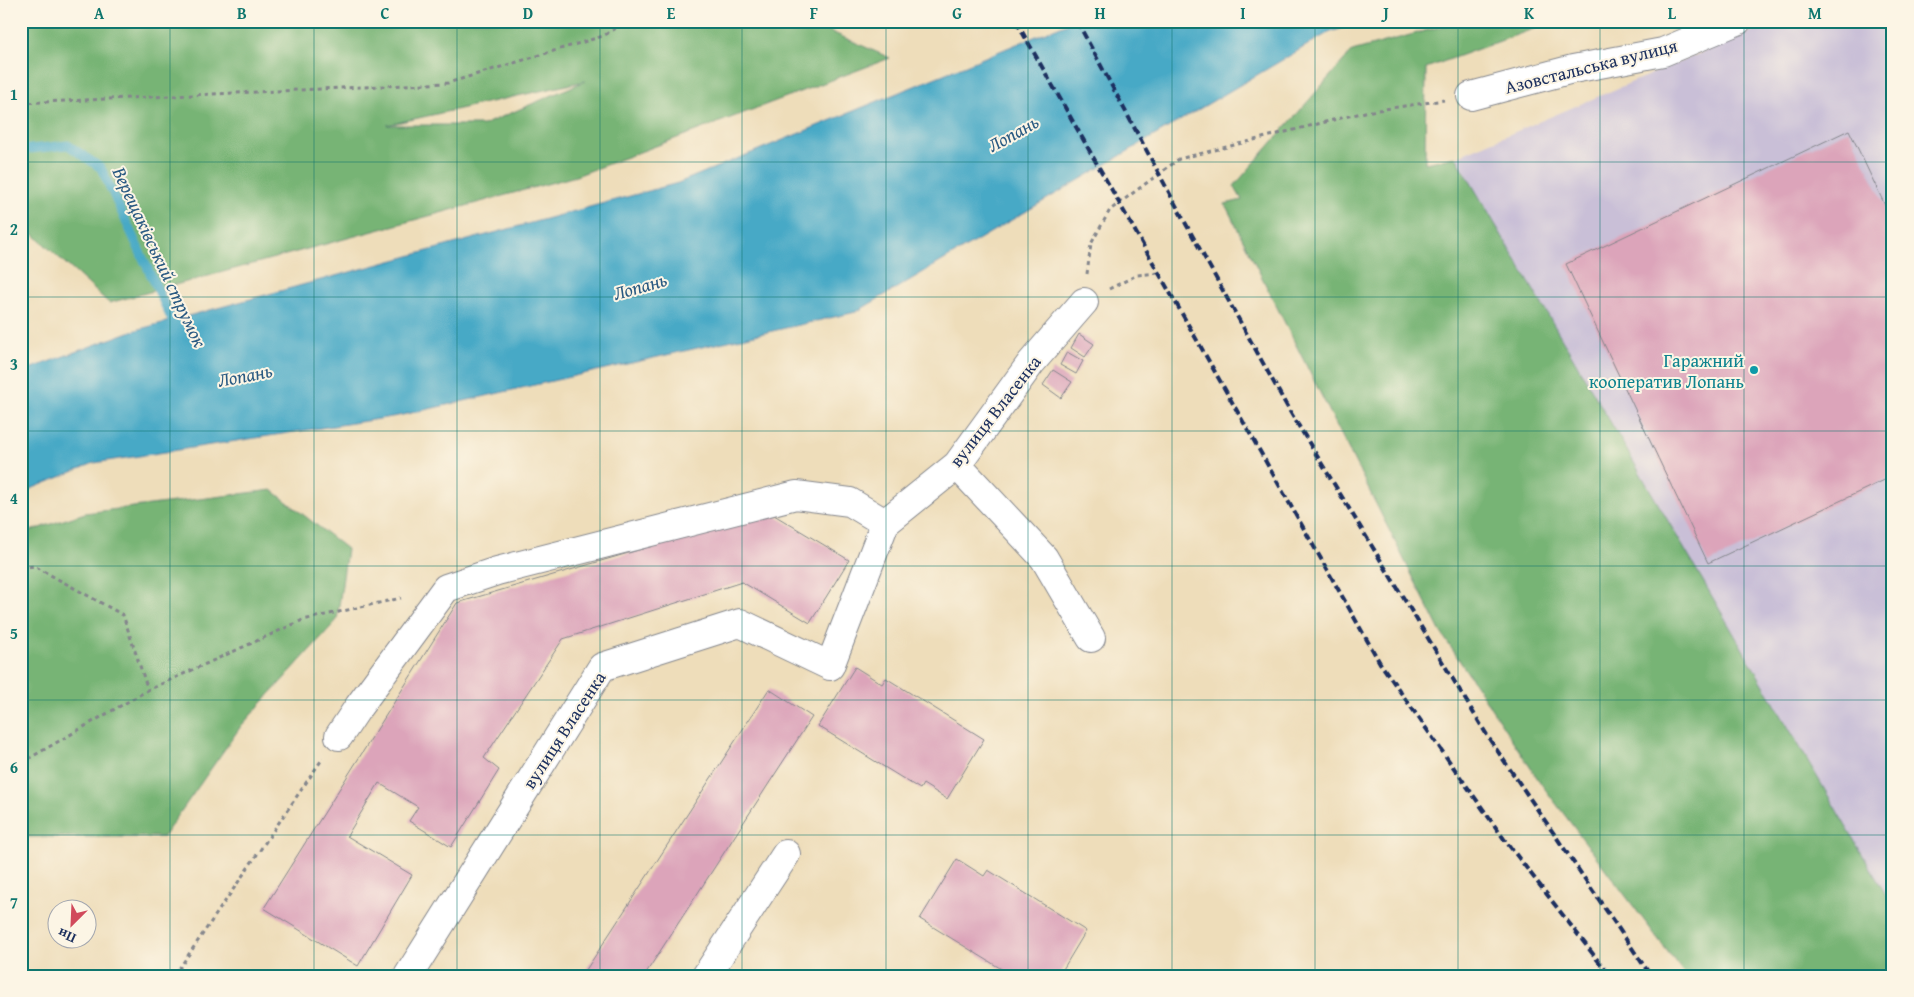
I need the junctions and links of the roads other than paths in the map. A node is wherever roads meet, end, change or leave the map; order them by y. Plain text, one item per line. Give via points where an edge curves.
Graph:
1 (1737, 21) edge
2 (1471, 96) road end
3 (1084, 302) road end
4 (956, 465) junction
5 (885, 523) junction
6 (1091, 638) dead end
7 (332, 746) road end
8 (786, 854) dead end
9 (408, 976) edge
10 (706, 976) edge

1 - 2 street, Азовстальська вулиця via 1663,52 1573,69
3 - 4 street, вулиця Власенка via 1031,363
4 - 5 street, вулиця Власенка
4 - 6 street via 1044,558
5 - 7 street via 850,502 796,495 496,571 446,588
5 - 9 street, вулиця Власенка via 830,666 740,623 602,667
8 - 10 street

